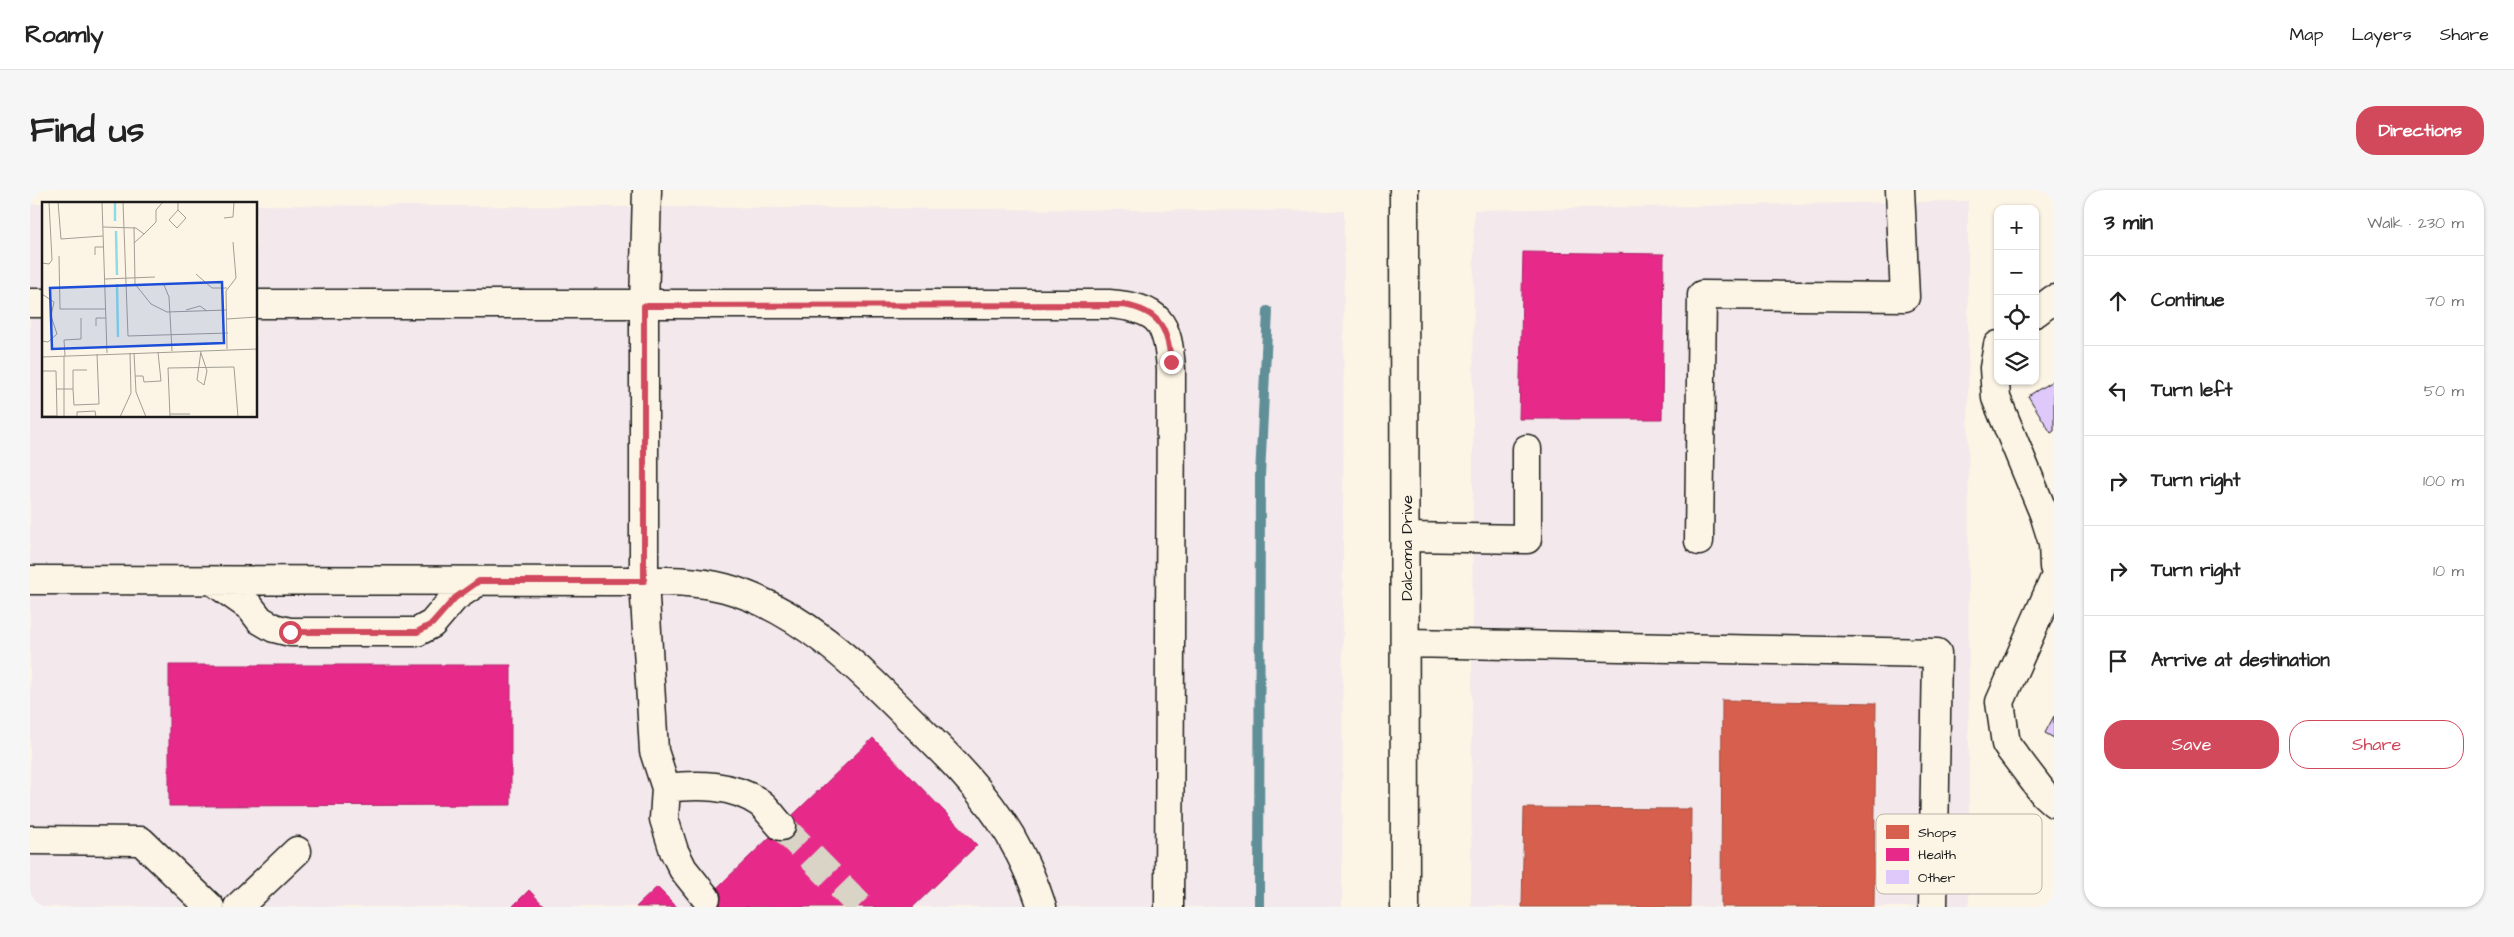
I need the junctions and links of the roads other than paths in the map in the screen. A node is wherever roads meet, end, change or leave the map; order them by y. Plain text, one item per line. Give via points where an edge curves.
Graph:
1 (647, 190) edge
2 (1404, 190) edge
3 (1900, 190) edge
4 (2054, 299) edge
5 (258, 304) edge
6 (644, 306) junction
7 (2039, 310) edge
8 (1995, 385) edge
9 (1527, 449) dead end
10 (1406, 537) junction
11 (1699, 541) dead end
12 (2054, 567) edge
13 (30, 580) edge
14 (2054, 580) edge
15 (213, 581) junction
16 (479, 581) junction
17 (644, 581) junction
18 (1406, 643) junction
19 (666, 788) junction
20 (2054, 803) edge
21 (1934, 814) edge
22 (781, 826) tunnel mouth
23 (30, 840) edge
24 (297, 851) dead end
25 (1933, 894) edge
26 (706, 898) dead end
27 (210, 907) edge
28 (238, 907) edge
29 (1042, 907) edge
30 (1168, 907) edge
31 (1405, 907) edge
32 (1933, 907) edge

1 - 6 street
2 - 10 street, Dalcoma Drive
3 - 11 street via 1905,298 1702,296
4 - 7 street
5 - 6 street
6 - 17 street
6 - 30 street via 1109,304 1142,308 1156,318 1166,332 1171,370
8 - 12 street via 1996,398 2044,514 2053,543
9 - 10 street via 1527,539
10 - 18 street, Dalcoma Drive
13 - 15 street
14 - 20 street via 2000,702 2006,744
15 - 16 street
15 - 16 street via 234,594 260,620 274,628 290,632 394,633 417,632 432,624 455,598
16 - 17 street
17 - 19 street via 654,751
17 - 29 street via 724,588 766,604 806,627 861,671 944,752 980,793 1009,834 1032,876
18 - 21 street via 1937,653
18 - 31 street, Dalcoma Drive
19 - 22 street via 695,785 729,789 760,803
19 - 26 street via 664,819 674,850 683,869
23 - 27 street via 142,841
24 - 28 street
25 - 32 street

